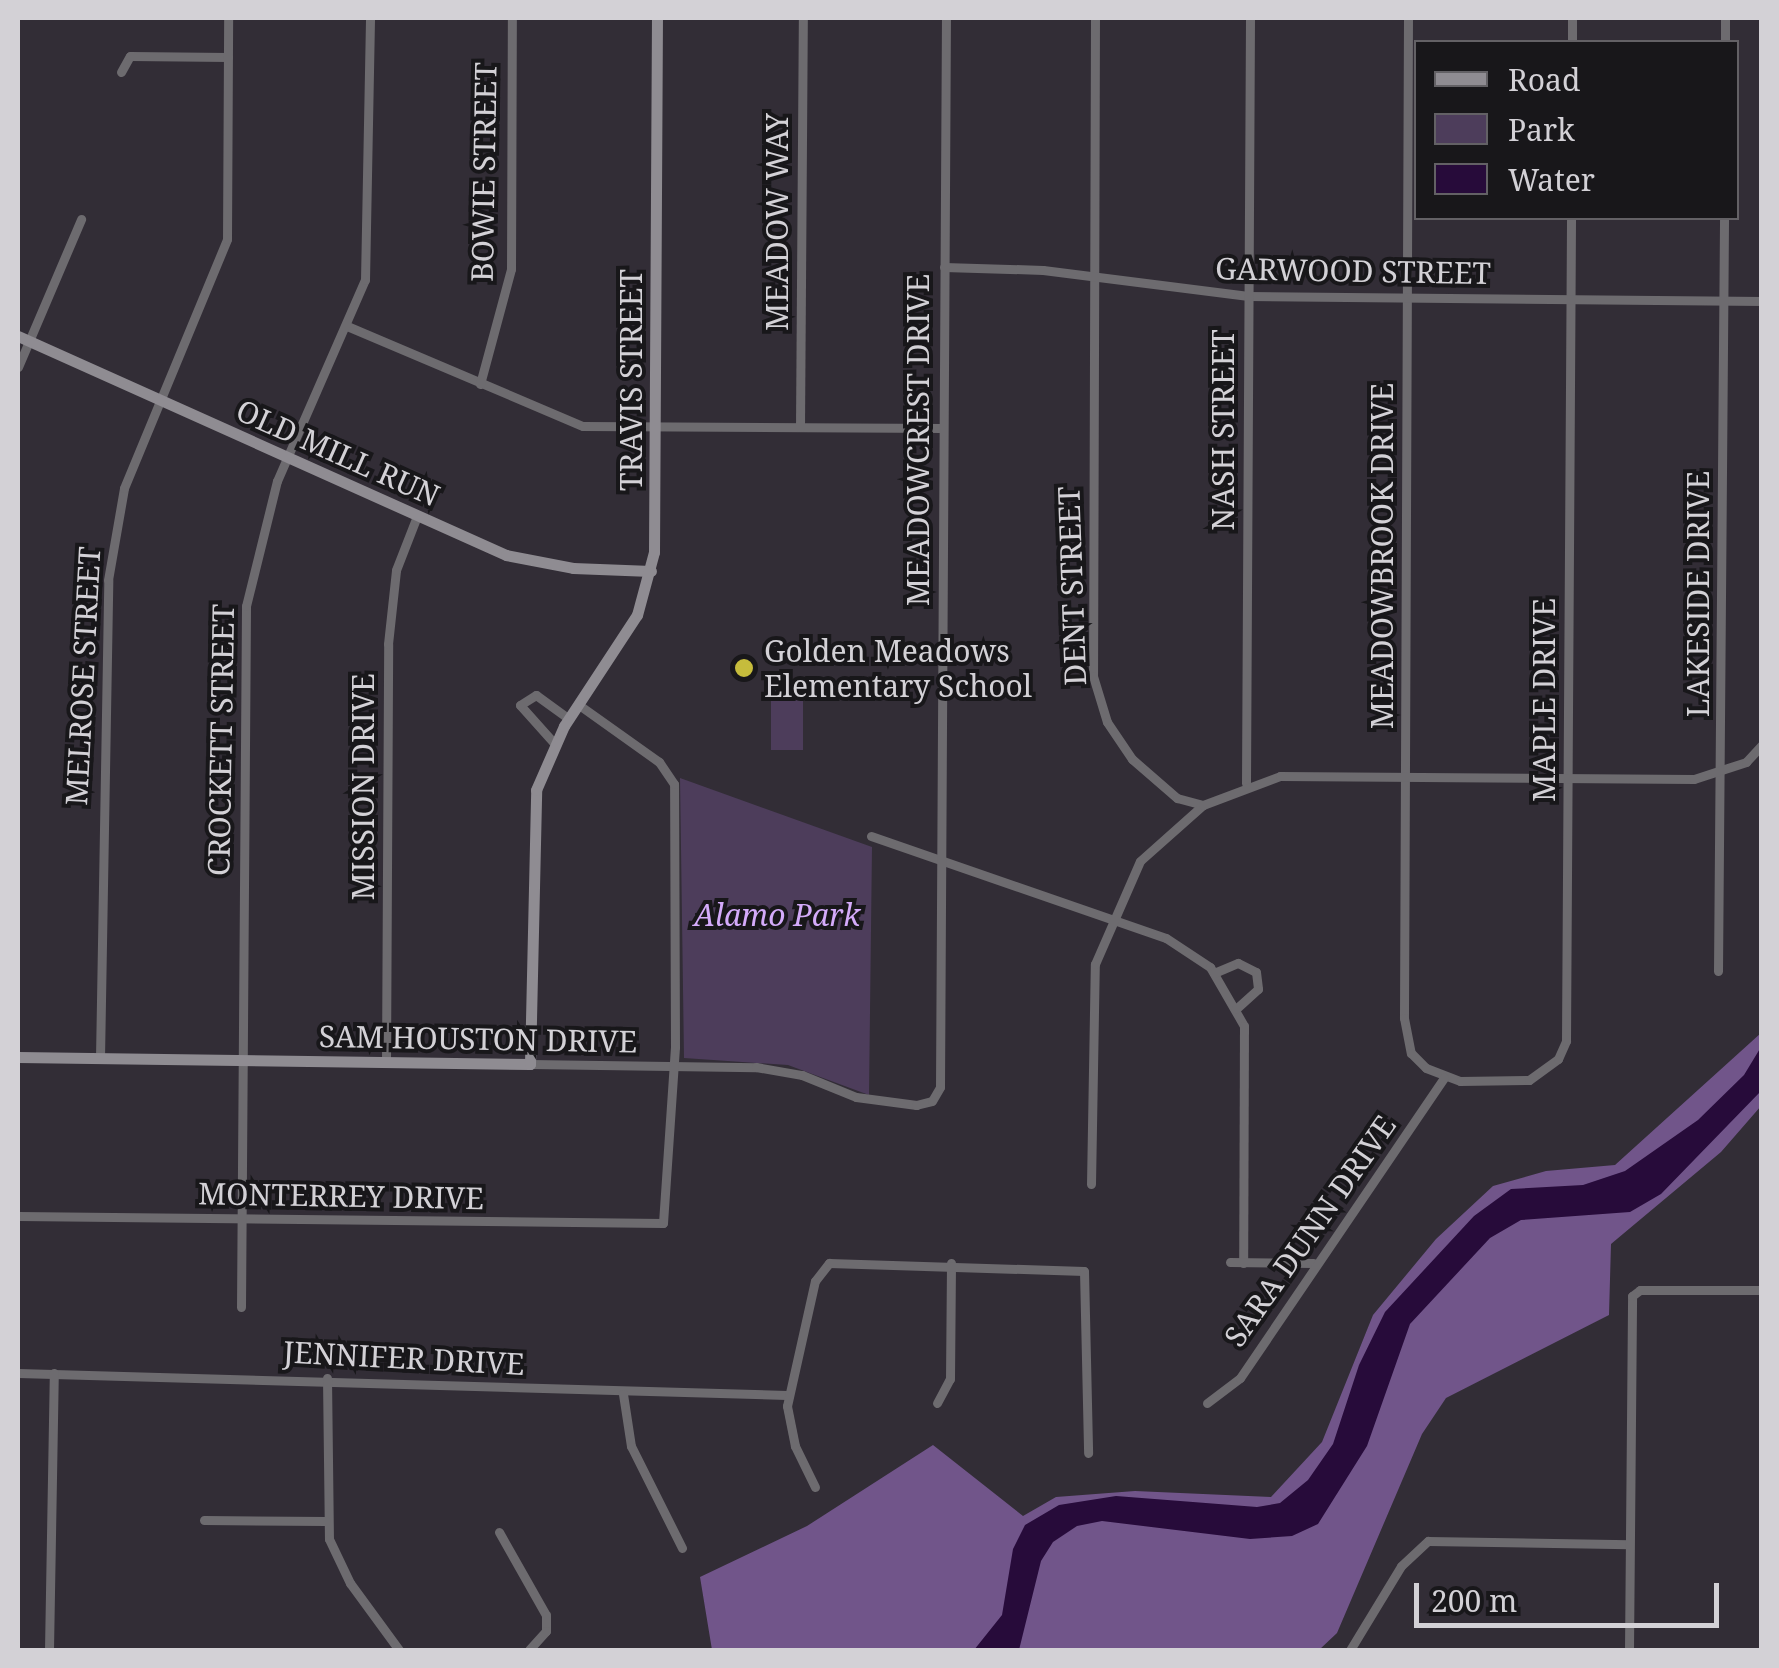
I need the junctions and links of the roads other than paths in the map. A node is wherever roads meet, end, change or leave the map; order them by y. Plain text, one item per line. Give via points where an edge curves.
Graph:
1 (228, 18) edge
2 (370, 18) edge
3 (512, 18) edge
4 (657, 18) edge
5 (803, 18) edge
6 (946, 18) edge
7 (1094, 18) edge
8 (1250, 18) edge
9 (1408, 18) edge
10 (228, 57) junction
11 (121, 72) dead end
12 (82, 220) dead end
13 (1571, 220) edge
14 (1724, 220) edge
15 (944, 267) junction
16 (1092, 276) junction
17 (1248, 296) junction
18 (1408, 298) junction
19 (1571, 301) junction
20 (1724, 301) junction
21 (1762, 301) edge
22 (348, 326) junction
23 (23, 339) edge
24 (18, 367) edge
25 (480, 384) junction
26 (158, 399) junction
27 (656, 426) junction
28 (800, 427) junction
29 (943, 428) junction
30 (286, 457) junction
31 (418, 516) junction
32 (651, 571) junction
33 (579, 706) junction
34 (568, 718) junction
35 (554, 743) junction
36 (1762, 745) edge
37 (1406, 774) junction
38 (1722, 774) junction
39 (1569, 776) junction
40 (1246, 784) junction
41 (1204, 805) junction
42 (871, 836) dead end
43 (942, 860) junction
44 (1110, 918) junction
45 (1718, 971) dead end
46 (1214, 973) junction
47 (1236, 1009) junction
48 (18, 1058) edge
49 (100, 1058) junction
50 (244, 1060) junction
51 (386, 1062) junction
52 (530, 1064) junction
53 (674, 1066) junction
54 (1444, 1078) junction
55 (932, 1100) joint
56 (1090, 1184) dead end
57 (18, 1216) edge
58 (242, 1219) junction
59 (951, 1262) junction
60 (1230, 1262) dead end
61 (1243, 1263) junction
62 (1313, 1263) junction
63 (1762, 1290) edge
64 (241, 1306) dead end
65 (18, 1373) edge
66 (54, 1374) junction
67 (327, 1378) junction
68 (623, 1394) junction
69 (788, 1395) junction
70 (937, 1403) dead end
71 (1207, 1403) dead end
72 (1088, 1454) dead end
73 (815, 1486) dead end
74 (204, 1520) dead end
75 (326, 1521) junction
76 (499, 1532) dead end
77 (1629, 1544) junction
78 (682, 1548) dead end
79 (50, 1650) edge
80 (398, 1650) edge
81 (529, 1650) edge
82 (1350, 1650) edge
83 (1629, 1650) edge

1 - 10 street, MELROSE STREET
2 - 22 street, CROCKETT STREET via 369,248
3 - 25 street, BOWIE STREET via 510,268
4 - 27 street, TRAVIS STREET
5 - 28 street, MEADOW WAY
6 - 15 street, MEADOWCREST DRIVE
7 - 16 street, DENT STREET
8 - 17 street, NASH STREET
9 - 18 street, MEADOWBROOK DRIVE
10 - 11 street via 130,56
10 - 26 street, MELROSE STREET via 227,240
12 - 23 street
13 - 19 street, MAPLE DRIVE
14 - 20 street, LAKESIDE DRIVE
15 - 16 street, GARWOOD STREET
15 - 29 street, MEADOWCREST DRIVE
16 - 17 street, GARWOOD STREET
16 - 41 street, DENT STREET via 1094,676 1107,722 1132,759 1177,798
17 - 18 street, GARWOOD STREET
17 - 40 street, NASH STREET
18 - 19 street, GARWOOD STREET
18 - 37 street, MEADOWBROOK DRIVE
19 - 20 street, GARWOOD STREET
19 - 39 street, MAPLE DRIVE
20 - 21 street, GARWOOD STREET
20 - 38 street, LAKESIDE DRIVE
22 - 25 street
22 - 30 street, CROCKETT STREET
23 - 24 street
23 - 26 street, OLD MILL RUN
25 - 27 street via 583,426
26 - 30 street, OLD MILL RUN
26 - 49 street, MELROSE STREET via 124,488 108,580
27 - 28 street
27 - 32 street, TRAVIS STREET
28 - 29 street
29 - 43 street, MEADOWCREST DRIVE
30 - 31 street, OLD MILL RUN
30 - 50 street, CROCKETT STREET via 246,606
31 - 32 street, OLD MILL RUN via 538,562
31 - 51 street, MISSION DRIVE via 396,570 388,644
32 - 33 street, TRAVIS STREET via 638,615
33 - 34 street, TRAVIS STREET
33 - 53 street via 659,762 674,784
34 - 35 street, TRAVIS STREET
34 - 35 street via 536,695 520,704
35 - 52 street, TRAVIS STREET via 536,790 532,830
36 - 38 street
37 - 39 street
37 - 40 street via 1280,776
37 - 54 street, MEADOWBROOK DRIVE via 1405,1034 1412,1053
38 - 39 street
38 - 45 street, LAKESIDE DRIVE
39 - 54 street, MAPLE DRIVE via 1566,1041 1558,1058 1530,1080
40 - 41 street
41 - 44 street via 1140,861
42 - 43 street
43 - 44 street
43 - 55 street, MEADOWCREST DRIVE via 942,1060
44 - 46 street via 1166,938
44 - 56 street via 1092,992
46 - 47 street
46 - 47 street via 1238,963 1256,972 1258,989
47 - 61 street via 1244,1026 1246,1077
48 - 49 street, SAM HOUSTON DRIVE
49 - 50 street, SAM HOUSTON DRIVE
50 - 51 street, SAM HOUSTON DRIVE
50 - 58 street, CROCKETT STREET
51 - 52 street, SAM HOUSTON DRIVE
52 - 53 street, SAM HOUSTON DRIVE
53 - 55 street, SAM HOUSTON DRIVE via 756,1068 802,1075 856,1097 901,1104
53 - 58 street, MONTERREY DRIVE via 663,1223
54 - 62 street, SARA DUNN DRIVE via 1372,1192
57 - 58 street, MONTERREY DRIVE
58 - 64 street, CROCKETT STREET
59 - 69 street via 829,1262 819,1269
59 - 70 street via 950,1379
59 - 72 street via 1084,1271
60 - 61 street
61 - 62 street
62 - 71 street, SARA DUNN DRIVE via 1240,1378
63 - 77 street via 1640,1290 1632,1296
65 - 66 street, JENNIFER DRIVE
66 - 67 street, JENNIFER DRIVE
66 - 79 street
67 - 68 street, JENNIFER DRIVE
67 - 75 street
68 - 69 street, JENNIFER DRIVE
68 - 78 street via 632,1446
69 - 73 street via 794,1446
74 - 75 street
75 - 80 street via 338,1563
76 - 81 street via 546,1615 546,1631
77 - 82 street via 1428,1541 1401,1566
77 - 83 street

